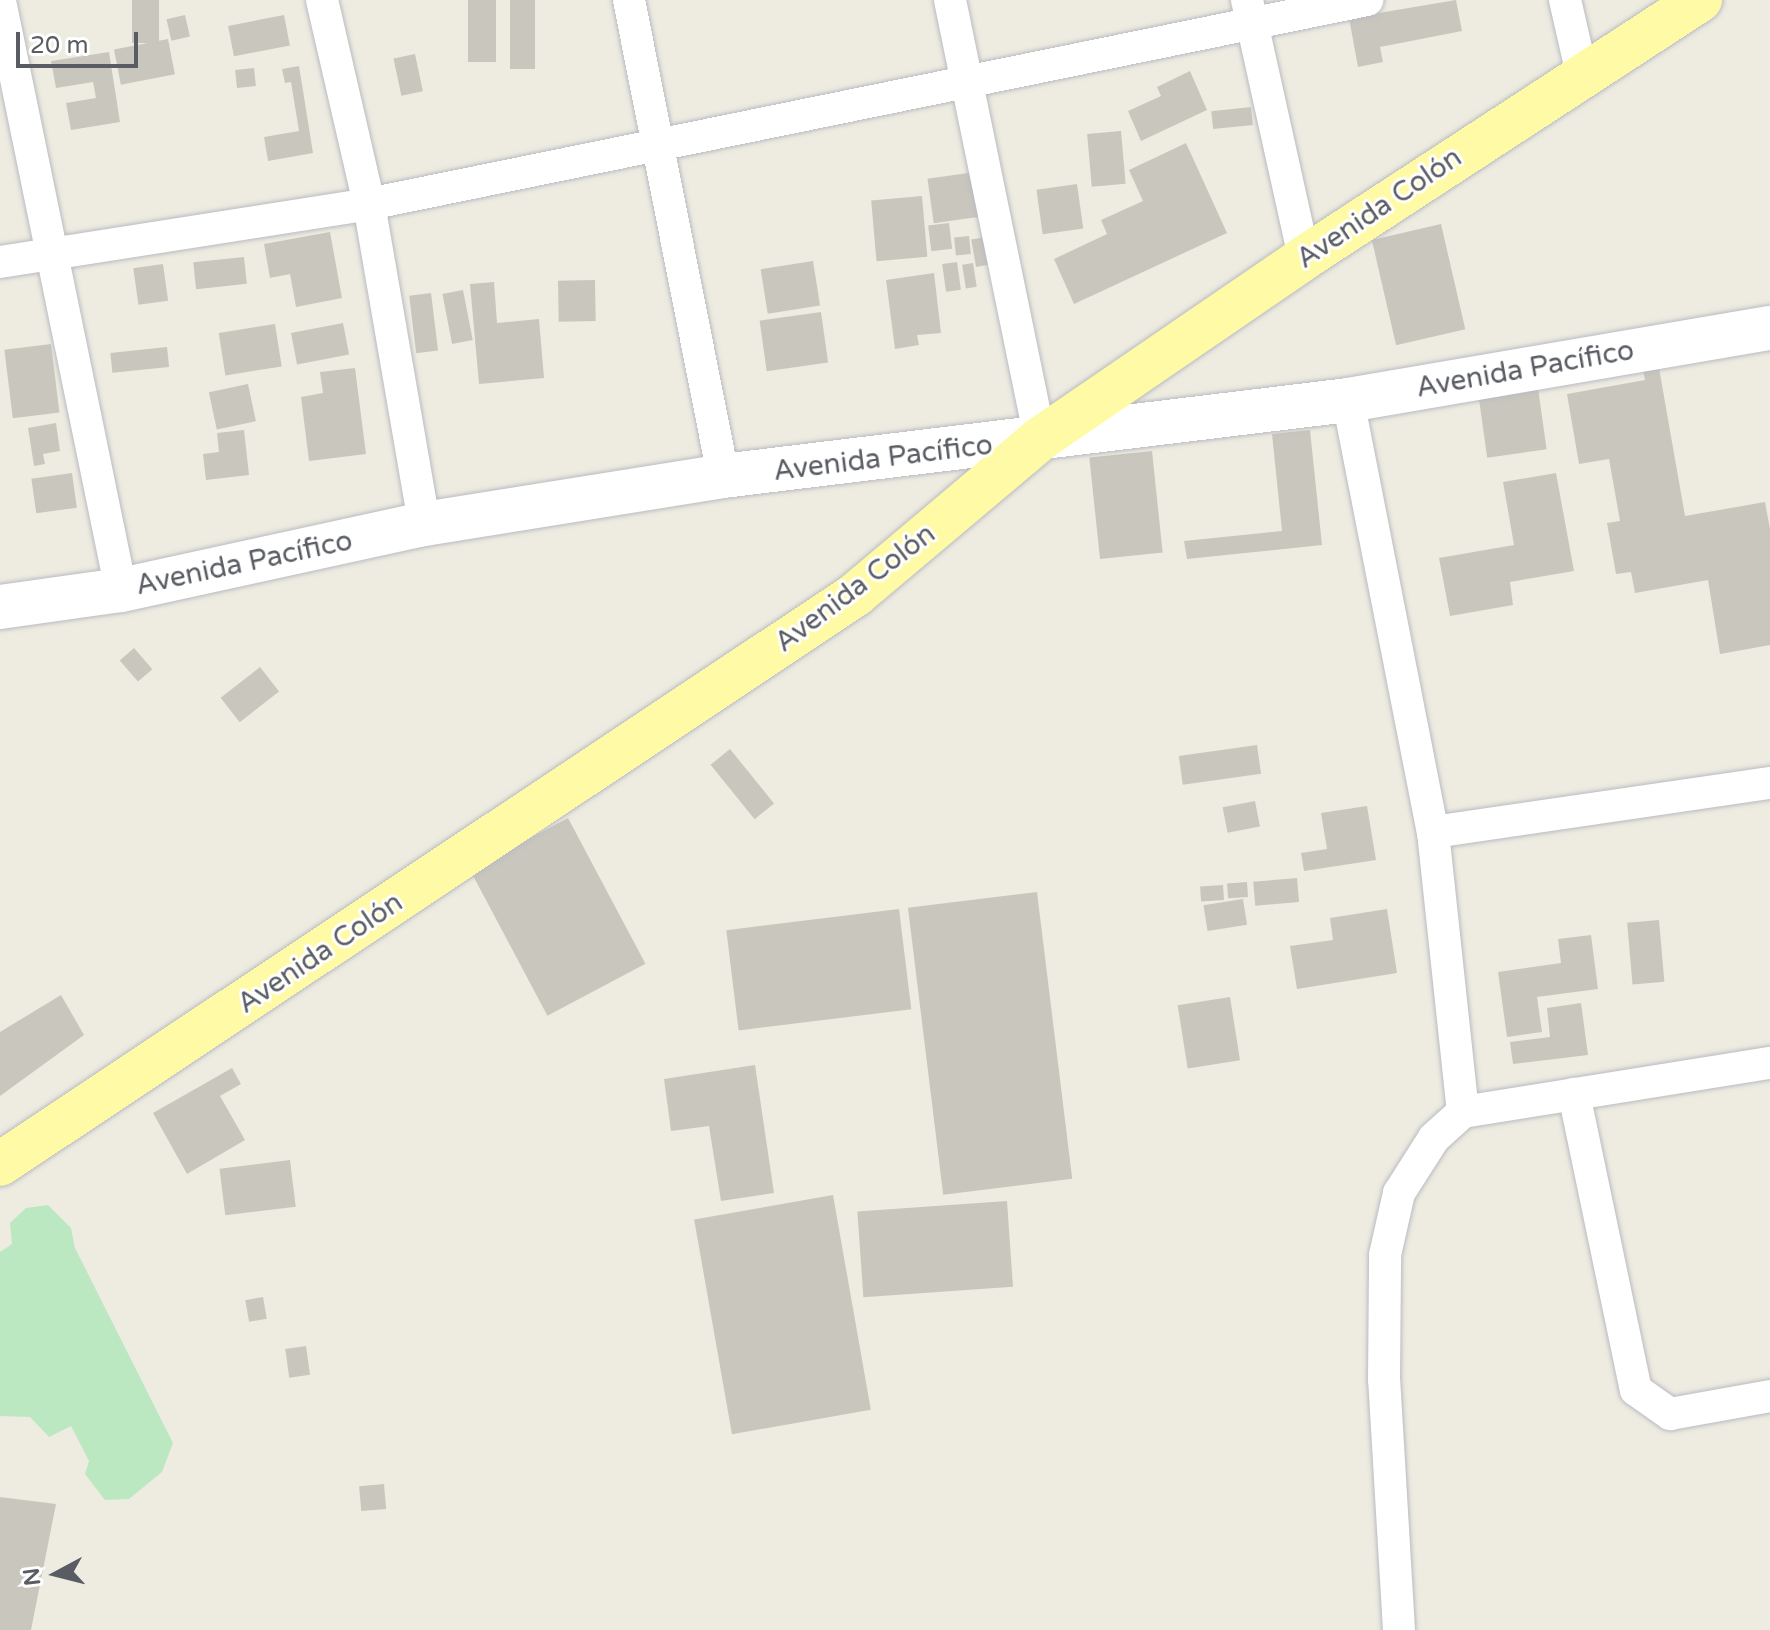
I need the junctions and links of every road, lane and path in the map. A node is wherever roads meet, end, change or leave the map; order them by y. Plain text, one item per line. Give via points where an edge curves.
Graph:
1 (322, 0) edge
2 (629, 0) edge
3 (950, 0) edge
4 (1367, 0) edge
5 (1565, 0) edge
6 (1700, 0) edge
7 (0, 1) edge
8 (1249, 10) edge
9 (1582, 74) junction
10 (968, 84) junction
11 (660, 146) junction
12 (369, 204) junction
13 (47, 251) junction
14 (1304, 258) junction
15 (0, 262) edge
16 (1770, 328) edge
17 (1348, 400) junction
18 (1040, 439) junction
19 (723, 476) junction
20 (424, 524) junction
21 (121, 590) junction
22 (0, 607) edge
23 (1770, 783) edge
24 (1433, 832) junction
25 (1770, 1063) edge
26 (1574, 1094) junction
27 (1463, 1112) junction
28 (0, 1164) edge
29 (1770, 1396) edge
30 (1399, 1630) edge

1 - 12 street
2 - 11 street
3 - 10 street
4 - 8 street
5 - 9 street
6 - 9 main road, Avenida Colón
7 - 13 street
8 - 10 street
8 - 14 street
9 - 14 main road, Avenida Colón
10 - 11 street
10 - 18 street
11 - 12 street
11 - 19 street
12 - 13 street
12 - 20 street
13 - 15 street
13 - 21 street
14 - 18 main road, Avenida Colón
16 - 17 street, Avenida Pacífico
17 - 18 street, Avenida Pacífico
17 - 24 street
18 - 19 street, Avenida Pacífico
18 - 28 main road, Avenida Colón via 855,595
19 - 20 street, Avenida Pacífico
20 - 21 street, Avenida Pacífico
21 - 22 street, Avenida Pacífico
23 - 24 street
24 - 27 street
25 - 26 street
26 - 27 street
26 - 29 street via 1636,1390 1670,1414
27 - 30 street via 1434,1138 1399,1193 1385,1255 1384,1380

